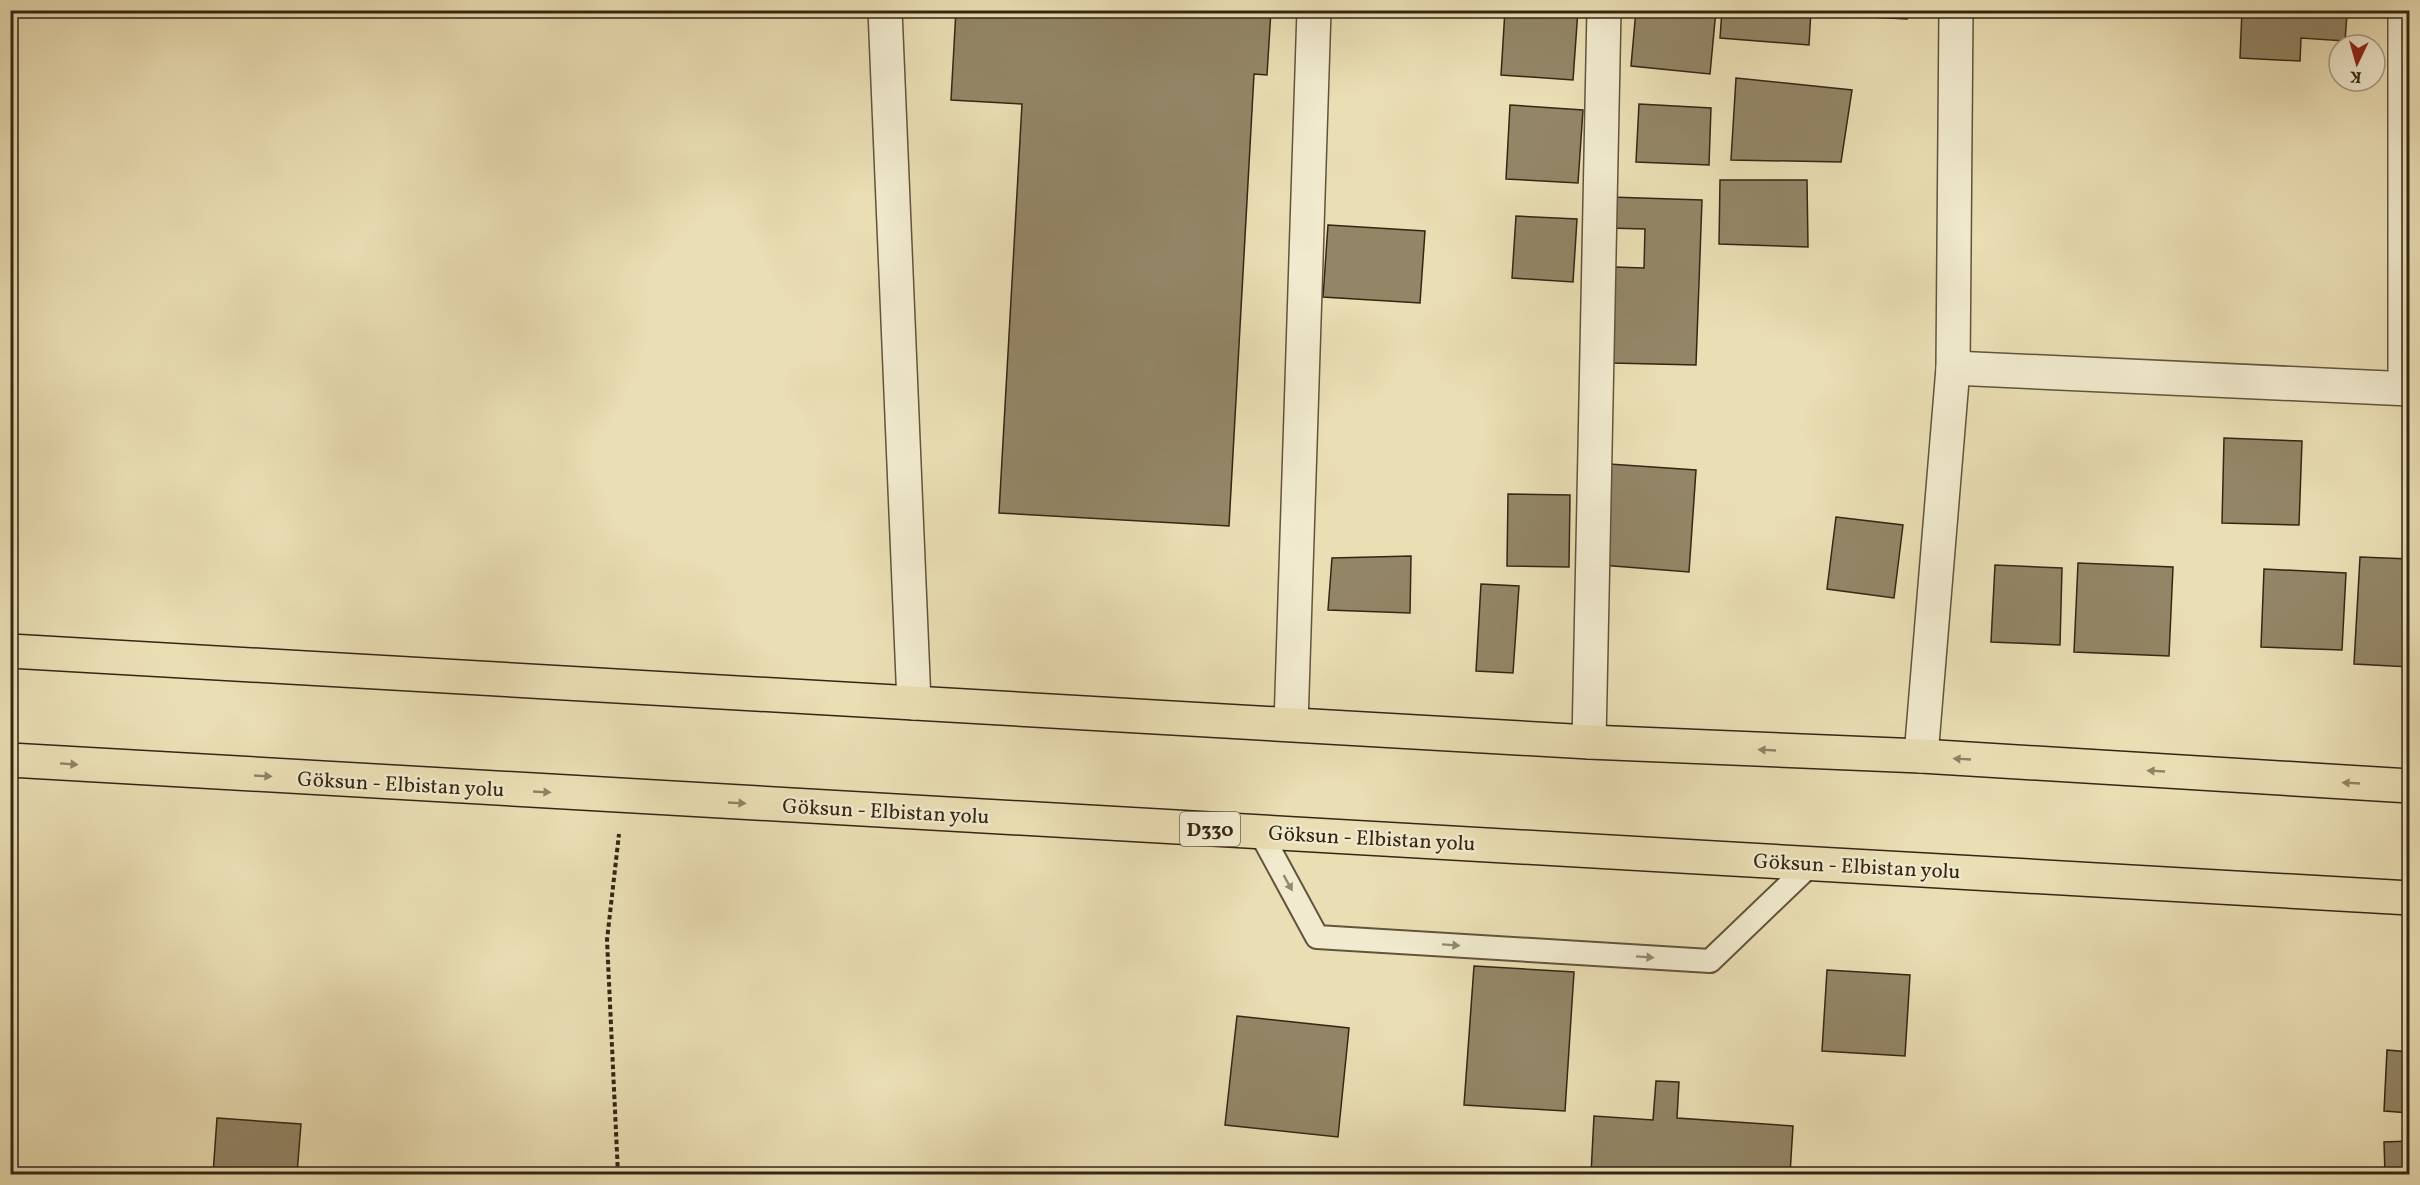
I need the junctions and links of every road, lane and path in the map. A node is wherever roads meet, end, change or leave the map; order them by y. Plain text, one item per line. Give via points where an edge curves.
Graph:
1 (885, 10) edge
2 (1314, 10) edge
3 (1604, 10) edge
4 (1956, 10) edge
5 (2405, 10) edge
6 (1953, 368) junction
7 (2407, 388) edge
8 (10, 651) edge
9 (914, 703) junction
10 (1291, 724) junction
11 (1588, 742) junction
12 (1921, 756) junction
13 (10, 760) edge
14 (2409, 786) edge
15 (623, 796) junction
16 (1260, 832) junction
17 (1811, 864) junction
18 (2409, 898) edge
19 (618, 1174) edge

1 - 9 street
2 - 10 street
3 - 11 street
4 - 6 street
5 - 7 street
6 - 7 street
6 - 12 street
8 - 9 highway
9 - 10 highway
10 - 11 highway
12 -> 11 highway
14 -> 12 highway
13 -> 15 highway, Göksun - Elbistan yolu / D330
15 -> 16 highway, Göksun - Elbistan yolu / D330
15 - 19 path via 607,940
16 - 17 highway, Göksun - Elbistan yolu / D330
16 -> 17 lane via 1317,937 1710,961
17 - 18 highway, Göksun - Elbistan yolu / D330

